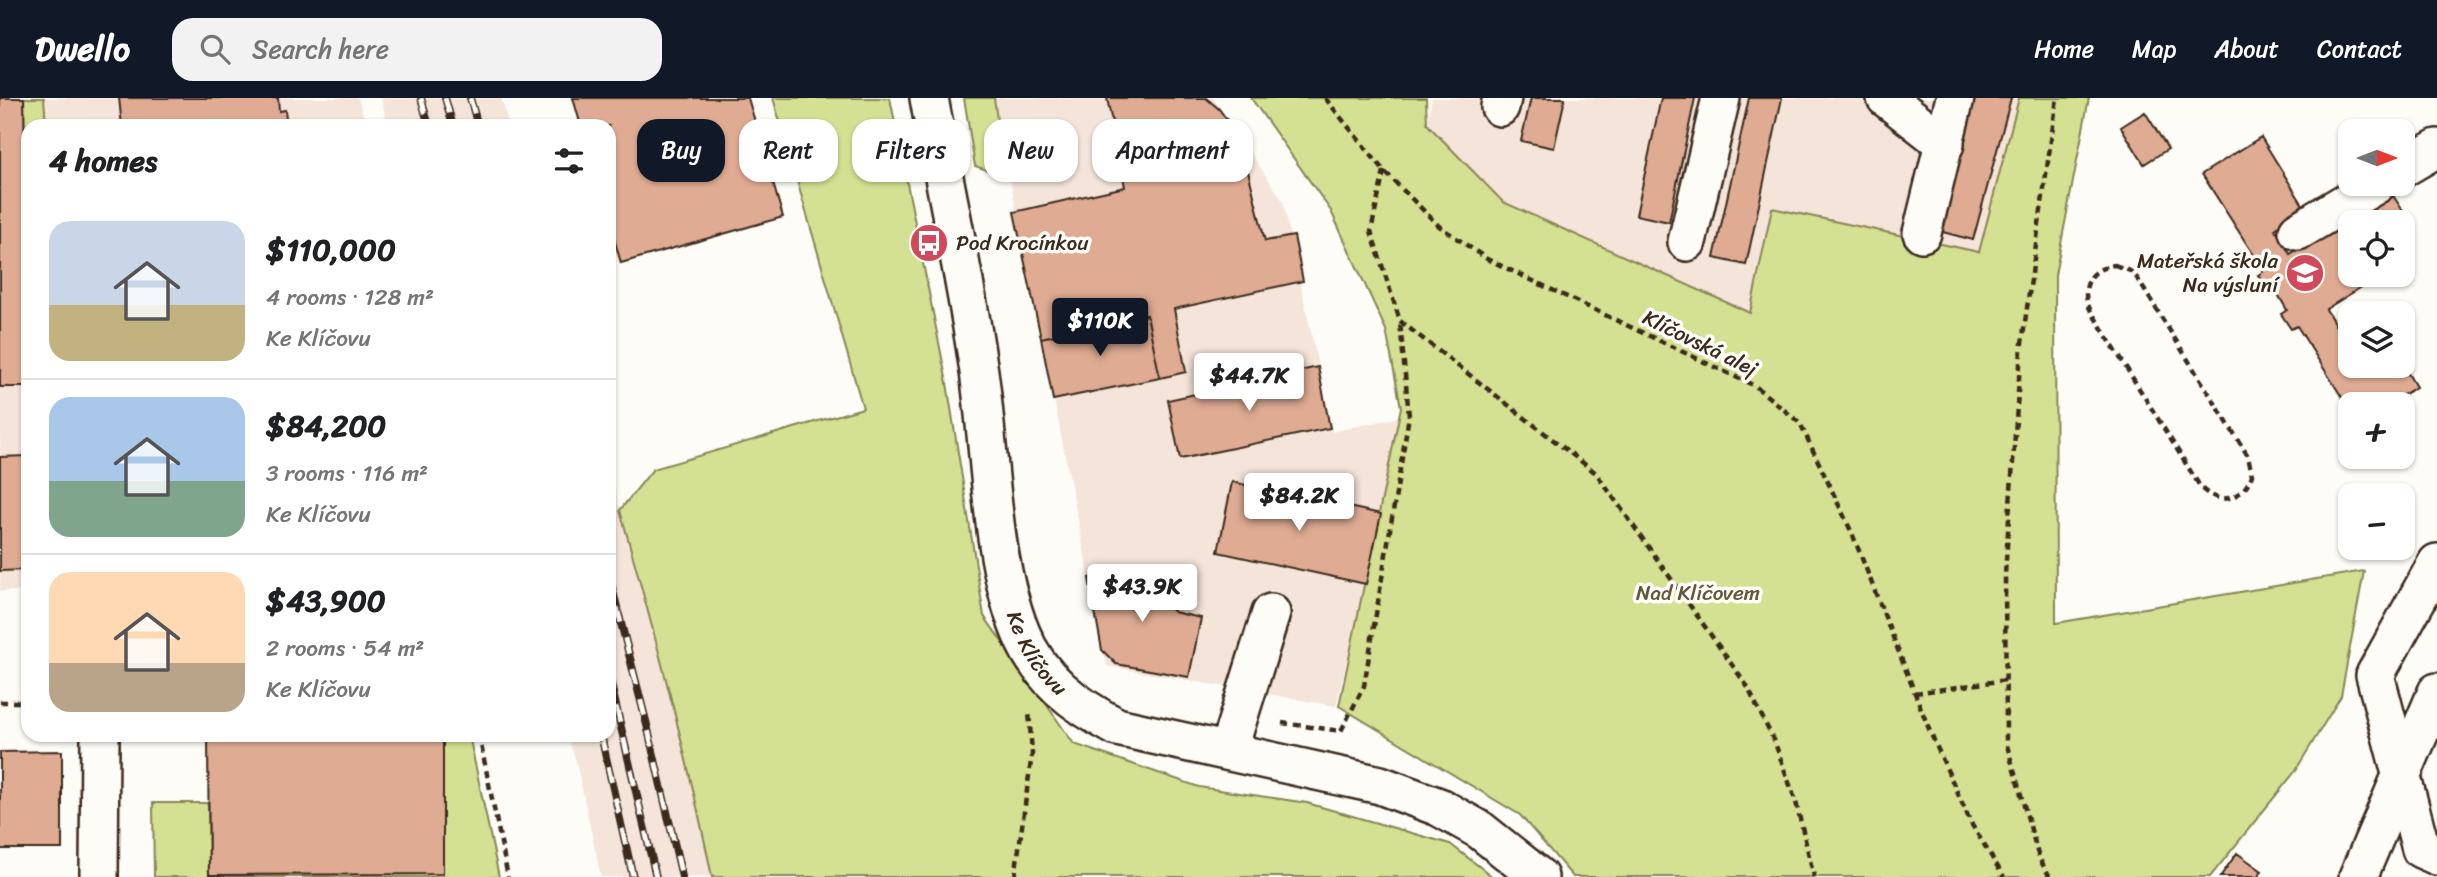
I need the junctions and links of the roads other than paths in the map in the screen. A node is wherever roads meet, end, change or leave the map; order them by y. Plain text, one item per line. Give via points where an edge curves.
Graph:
1 (929, 98) edge
2 (1721, 98) edge
3 (1886, 98) edge
4 (1955, 98) edge
5 (1945, 144) junction
6 (2436, 149) edge
7 (2415, 161) edge
8 (2356, 196) edge
9 (2298, 231) dead end
10 (1922, 233) dead end
11 (1687, 242) dead end
12 (2437, 563) edge
13 (1271, 613) dead end
14 (2437, 692) edge
15 (100, 742) edge
16 (1228, 751) junction
17 (2401, 774) junction
18 (2429, 853) edge
19 (2360, 873) edge
20 (99, 877) edge
21 (1539, 877) edge

1 - 16 street, Ke Klíčovu via 978,365 999,547 1021,633 1038,666 1086,711 1118,727
2 - 11 street
3 - 5 street
4 - 5 street
5 - 10 street
6 - 7 street
8 - 9 street
12 - 17 street via 2375,675
13 - 16 street
14 - 17 street
15 - 20 street
16 - 21 street, Ke Klíčovu via 1380,785 1439,807 1480,831
17 - 18 street
17 - 19 street
18 - 19 street

